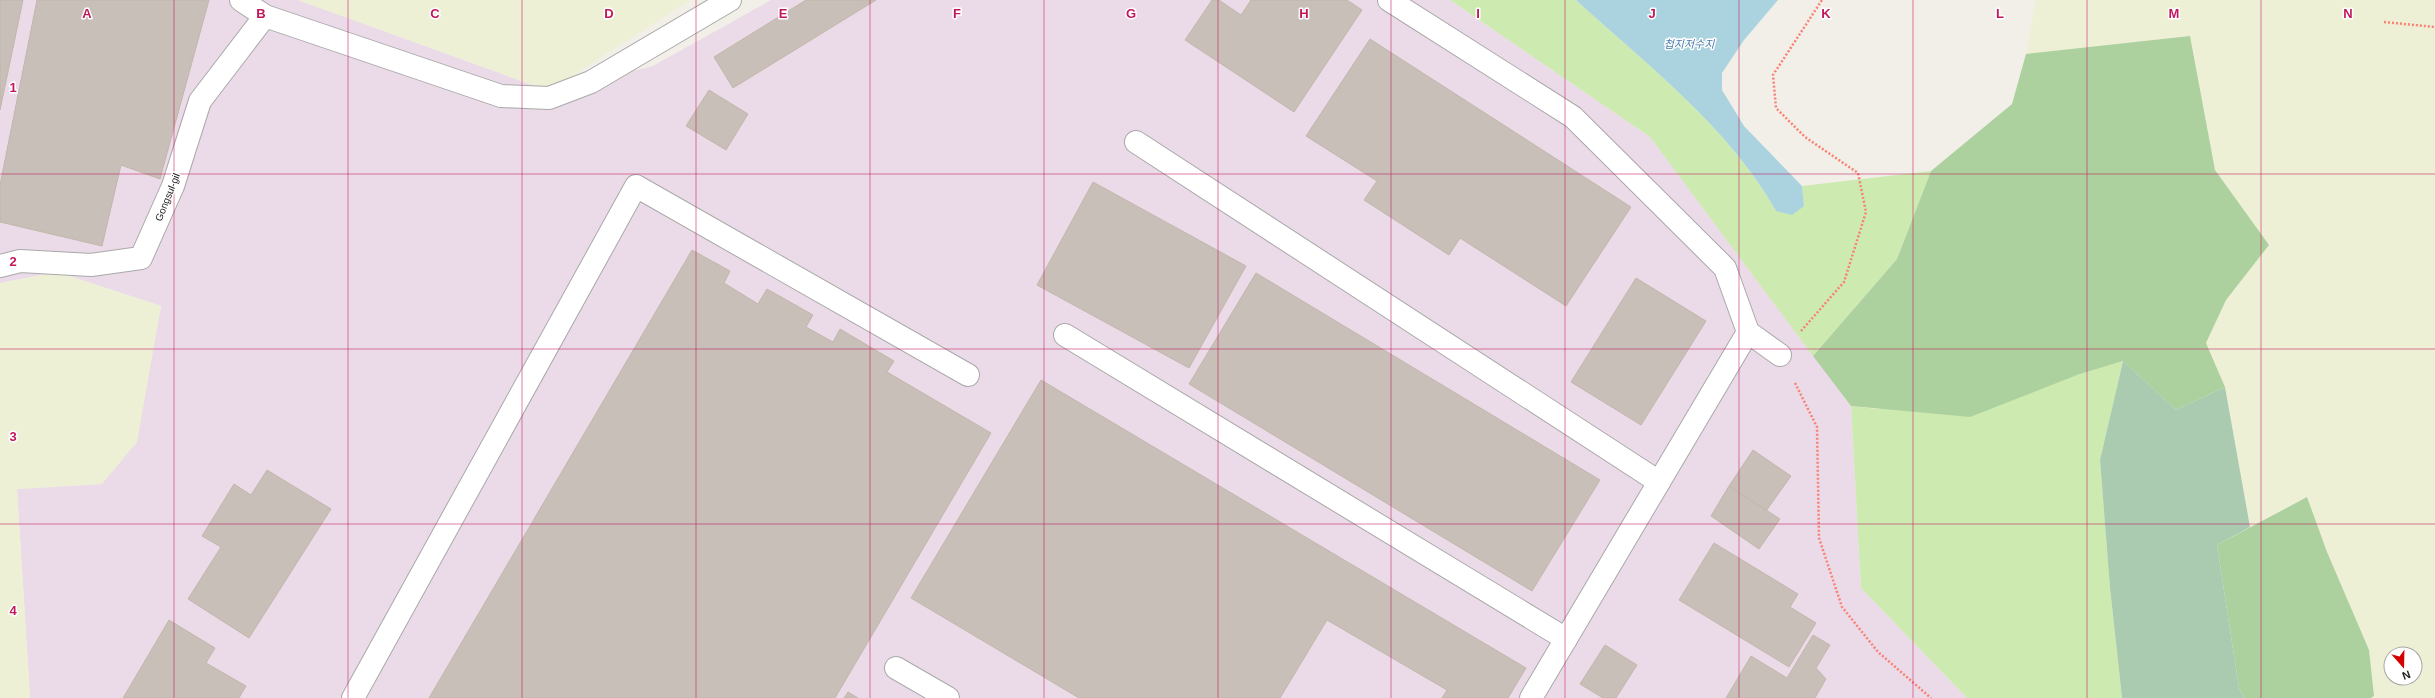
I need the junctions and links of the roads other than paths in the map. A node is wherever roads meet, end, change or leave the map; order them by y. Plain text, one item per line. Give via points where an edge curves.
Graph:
1 (241, 0) edge
2 (730, 0) edge
3 (1389, 0) edge
4 (265, 16) junction
5 (1136, 142) dead end
6 (0, 266) edge
7 (1748, 332) junction
8 (1065, 335) dead end
9 (1780, 355) road end
10 (968, 375) dead end
11 (1659, 482) junction
12 (1566, 639) junction
13 (896, 668) dead end
14 (353, 698) edge
15 (948, 698) edge
16 (1531, 698) edge

1 - 4 street
2 - 4 street via 591,82 549,98 501,96
3 - 7 street via 1574,117 1725,268
4 - 6 street, Gongsul-gil via 200,101 173,186 141,258 91,265 20,262
5 - 11 street
7 - 9 street
7 - 11 street
8 - 12 street
10 - 14 street via 636,186
11 - 12 street
12 - 16 street
13 - 15 street

